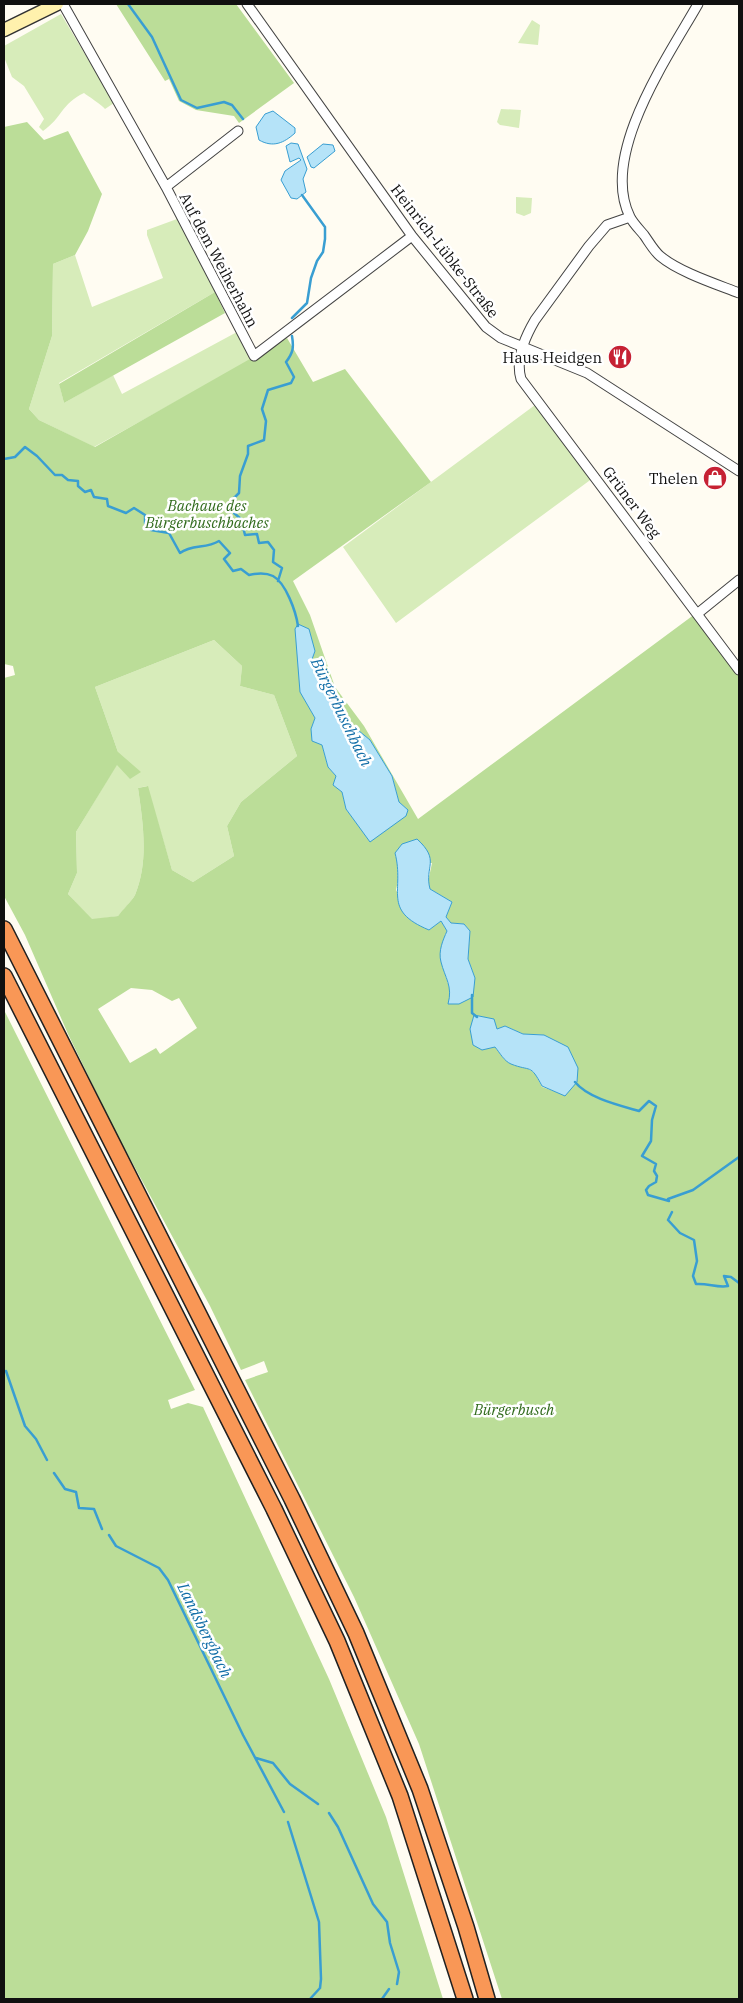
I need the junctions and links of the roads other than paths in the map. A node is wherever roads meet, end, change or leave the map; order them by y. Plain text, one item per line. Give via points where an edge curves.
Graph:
1 (57, 4) edge
2 (63, 4) edge
3 (247, 4) edge
4 (698, 4) edge
5 (4, 30) edge
6 (238, 131) dead end
7 (166, 188) junction
8 (630, 217) junction
9 (412, 236) junction
10 (739, 293) edge
11 (523, 347) junction
12 (739, 471) edge
13 (739, 580) edge
14 (697, 614) junction
15 (739, 670) edge
16 (4, 929) edge
17 (4, 976) edge
18 (465, 1999) edge
19 (486, 1999) edge

1 - 5 main road
2 - 7 street, Auf dem Weiherhahn
3 - 9 street, Heinrich-Lübke-Straße
4 - 8 street via 657,74 627,141 622,170
6 - 7 street
7 - 9 street, Auf dem Weiherhahn via 254,356
8 - 10 street via 659,256
8 - 11 street, Grüner Weg via 607,225 589,246 535,320
9 - 11 street, Heinrich-Lübke-Straße via 486,327
11 - 12 street, Heinrich-Lübke-Straße via 588,373
11 - 14 street, Grüner Weg via 518,367 521,379
13 - 14 street
14 - 15 street, Grüner Weg
16 - 19 highway via 288,1491 356,1633 423,1798
17 - 18 highway via 337,1641 400,1796

